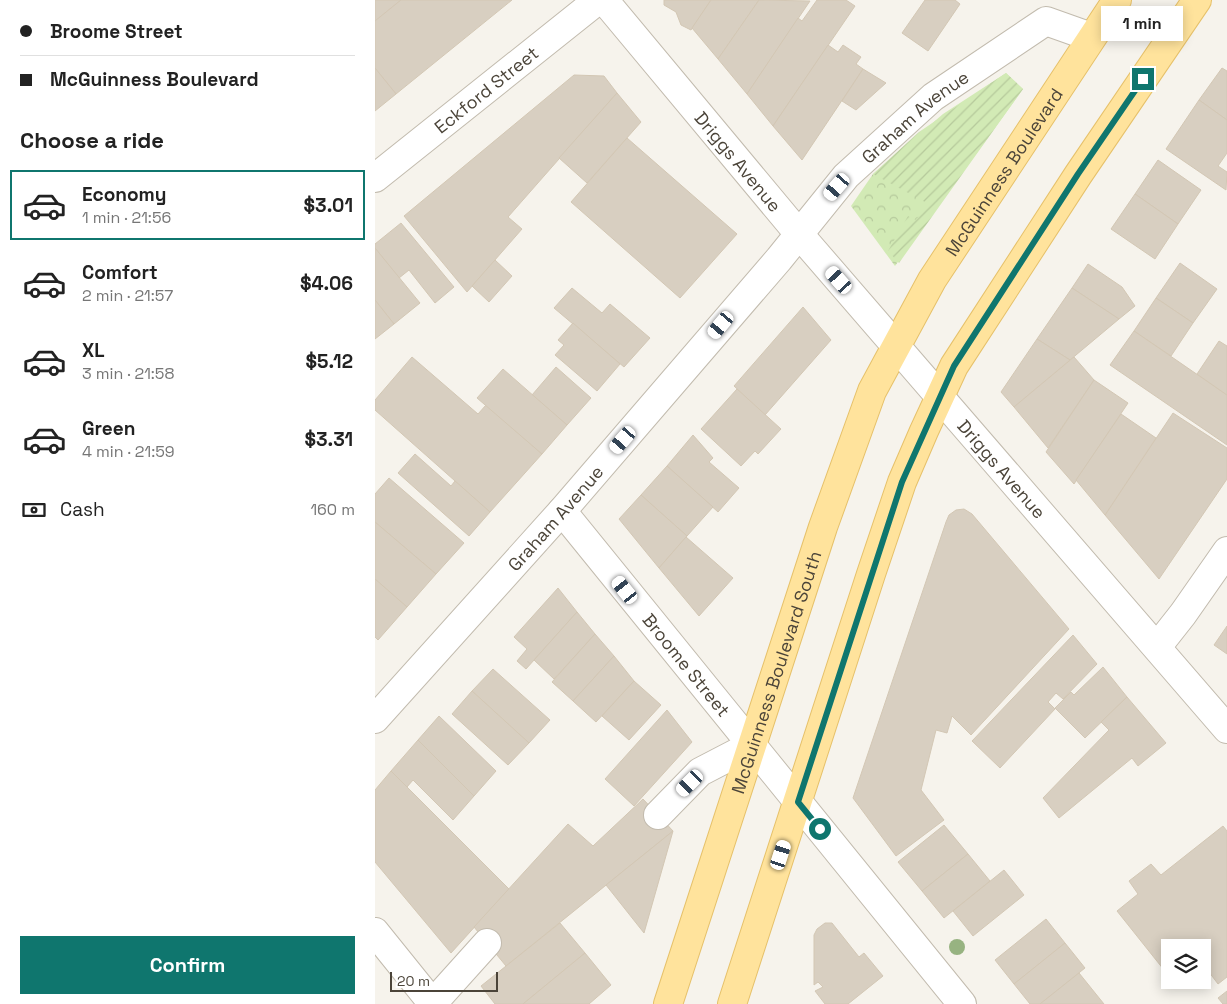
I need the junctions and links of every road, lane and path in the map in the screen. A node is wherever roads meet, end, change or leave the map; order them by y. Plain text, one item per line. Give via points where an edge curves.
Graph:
1 (598, 0) edge
2 (604, 0) edge
3 (1117, 0) edge
4 (1197, 0) edge
5 (1091, 37) junction
6 (375, 178) edge
7 (799, 234) junction
8 (897, 346) junction
9 (940, 397) junction
10 (562, 511) junction
11 (1227, 551) edge
12 (1157, 647) junction
13 (375, 719) edge
14 (1227, 729) edge
15 (752, 745) junction
16 (798, 802) junction
17 (658, 814) dead end
18 (375, 932) edge
19 (487, 943) dead end
20 (433, 1004) edge
21 (668, 1004) edge
22 (733, 1004) edge
23 (962, 1004) edge

1 - 6 street, Eckford Street
2 - 7 street, Driggs Avenue
3 - 5 main road, McGuinness Boulevard
4 - 9 main road via 1078,174 959,358
5 - 7 street, Graham Avenue via 1047,21 941,92 846,176
5 - 8 main road, McGuinness Boulevard via 932,280
7 - 8 street, Driggs Avenue
7 - 10 street, Graham Avenue
8 - 9 street, Driggs Avenue
8 - 15 main road, McGuinness Boulevard South via 872,392 826,518
9 - 12 street, Driggs Avenue
9 - 16 main road via 902,482
10 - 13 street, Graham Avenue
10 - 15 street, Broome Street
11 - 12 street
12 - 14 street, Driggs Avenue
15 - 16 street, Broome Street
15 - 17 street via 701,772
15 - 21 main road, McGuinness Boulevard South
16 - 22 main road
16 - 23 street, Broome Street
18 - 20 street
19 - 20 street

